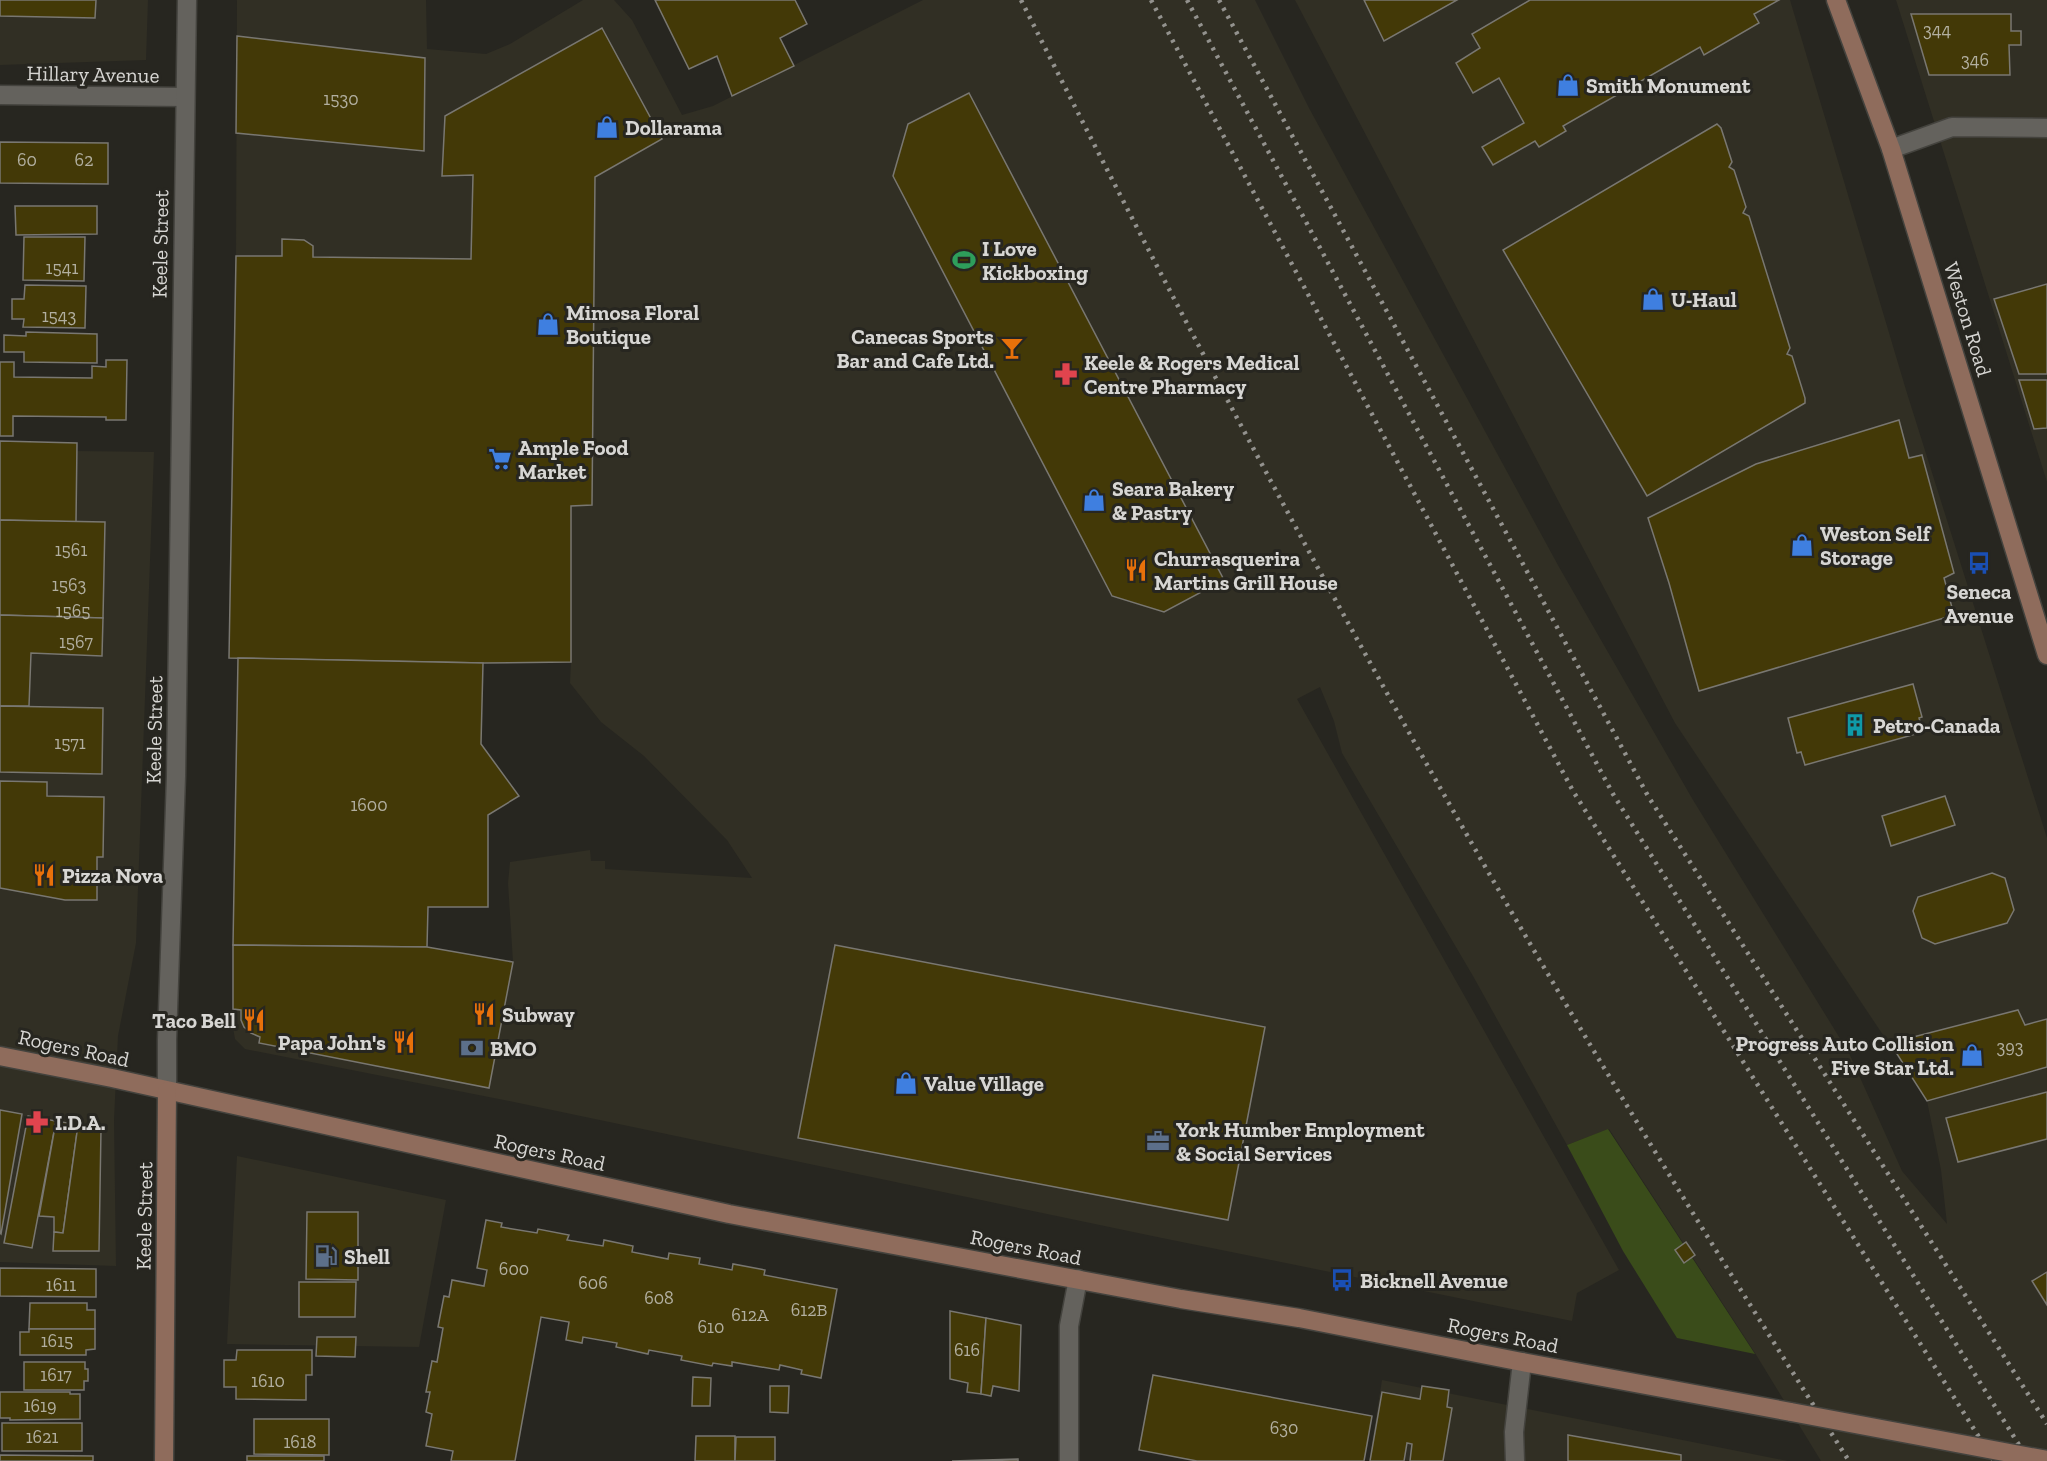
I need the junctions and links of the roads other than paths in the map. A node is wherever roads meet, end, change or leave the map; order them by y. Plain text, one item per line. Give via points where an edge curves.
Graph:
1 (187, 0) edge
2 (1836, 0) edge
3 (0, 95) edge
4 (185, 97) junction
5 (2047, 128) edge
6 (1891, 149) junction
7 (2043, 623) edge
8 (2047, 655) edge
9 (0, 1056) edge
10 (167, 1091) junction
11 (1078, 1280) junction
12 (1522, 1362) junction
13 (2047, 1460) edge
14 (164, 1461) edge
15 (1069, 1461) edge
16 (1515, 1461) edge

1 - 4 street, Keele Street
2 - 6 main road, Weston Road
3 - 4 street, Hillary Avenue
4 - 10 street, Keele Street via 176,776
5 - 6 street via 1952,127
6 - 7 main road, Weston Road
7 - 8 main road, Weston Road
9 - 10 main road, Rogers Road
10 - 11 main road, Rogers Road via 717,1212
10 - 14 main road, Keele Street
11 - 12 main road, Rogers Road
11 - 15 street via 1069,1326
12 - 13 main road, Rogers Road, bridge
12 - 16 street via 1514,1432

